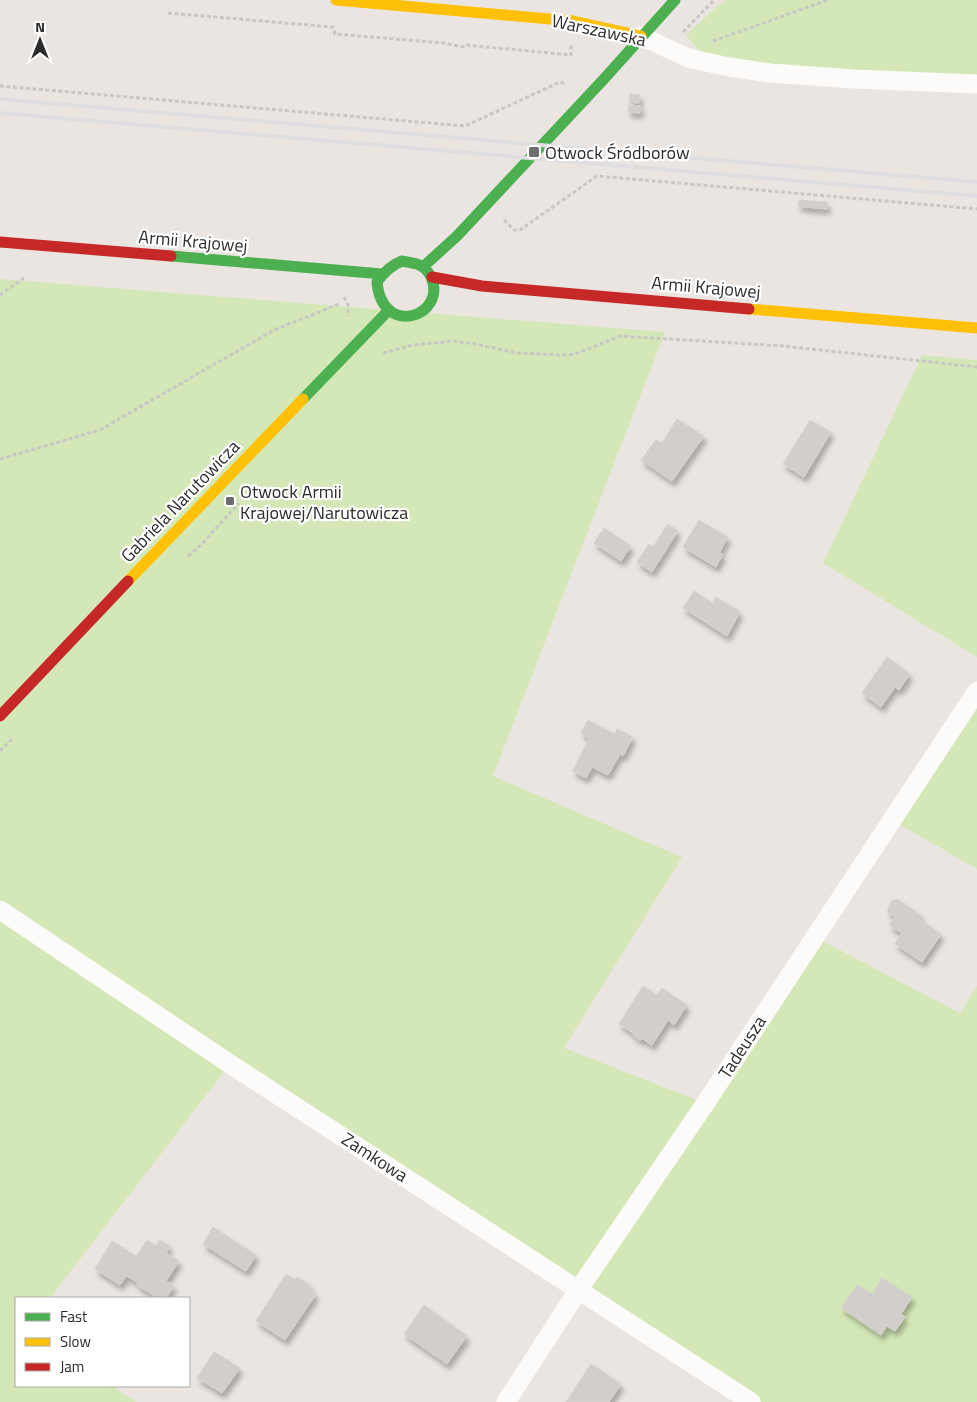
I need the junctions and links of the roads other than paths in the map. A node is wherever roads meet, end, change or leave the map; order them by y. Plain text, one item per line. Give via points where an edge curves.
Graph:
1 (336, 0) edge
2 (675, 0) edge
3 (641, 36) junction
4 (977, 84) edge
5 (0, 242) edge
6 (424, 266) junction
7 (382, 274) junction
8 (432, 277) junction
9 (388, 311) junction
10 (977, 328) edge
11 (977, 692) edge
12 (0, 716) edge
13 (0, 910) edge
14 (579, 1289) junction
15 (506, 1402) edge
16 (751, 1402) edge

1 - 3 street, Warszawska via 573,21
2 - 3 street
3 - 4 street, Warszawska via 688,58 729,67 854,79
3 - 6 street via 457,236
5 - 7 street, Armii Krajowej
6 - 7 street via 414,261 402,261 391,265
6 - 8 street
7 - 9 street via 377,282 378,294
8 - 9 street via 435,291 431,304 418,315 402,317
8 - 10 street, Armii Krajowej via 482,286
9 - 12 street, Gabriela Narutowicza
11 - 14 street, Tadeusza
13 - 14 street, Zamkowa via 230,1064
14 - 15 street, Tadeusza
14 - 16 street, Zamkowa

